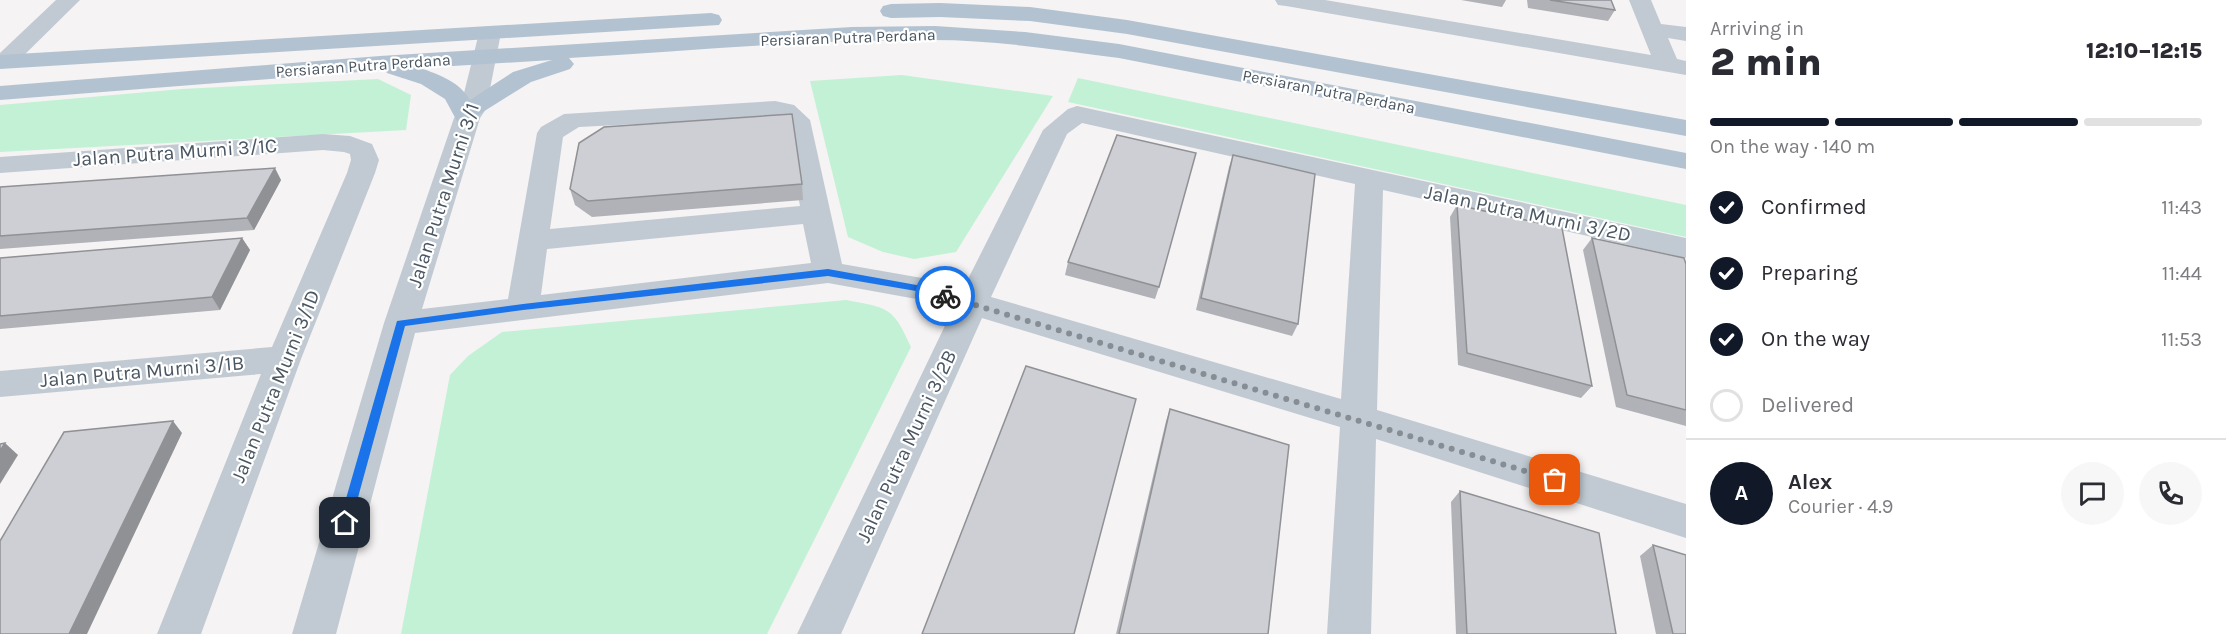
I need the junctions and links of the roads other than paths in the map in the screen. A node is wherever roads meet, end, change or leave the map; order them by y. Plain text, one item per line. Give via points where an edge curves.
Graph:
1 (69, 0) edge
2 (1286, 0) edge
3 (1640, 0) edge
4 (1379, 8) edge
5 (870, 11) dead end
6 (728, 19) dead end
7 (1652, 29) junction
8 (490, 33) junction
9 (1686, 34) edge
10 (597, 50) junction
11 (484, 57) junction
12 (2, 62) edge
13 (380, 63) junction
14 (1677, 66) edge
15 (0, 93) edge
16 (470, 114) junction
17 (1686, 128) edge
18 (350, 144) joint
19 (1686, 160) edge
20 (0, 165) edge
21 (1369, 178) junction
22 (815, 214) junction
23 (534, 240) junction
24 (1686, 248) edge
25 (828, 272) junction
26 (972, 303) junction
27 (523, 307) junction
28 (401, 323) junction
29 (284, 359) junction
30 (0, 384) edge
31 (1359, 419) junction
32 (1686, 521) edge
33 (179, 634) edge
34 (314, 634) edge
35 (819, 634) edge
36 (1349, 634) edge

1 - 12 street
2 - 4 street
3 - 7 street
4 - 14 street
5 - 17 main road, Persiaran Putra Perdana via 1030,14 1127,27
6 - 8 main road, Persiaran Putra Perdana
7 - 9 street
7 - 14 street
8 - 11 street, Jalan Putra Murni 3/1
8 - 12 main road, Persiaran Putra Perdana
10 - 11 main road, Persiaran Putra Perdana
10 - 16 main road via 522,77
10 - 19 main road, Persiaran Putra Perdana via 852,34 935,33 1025,39 1119,51
11 - 13 main road, Persiaran Putra Perdana
11 - 16 street, Jalan Putra Murni 3/1
13 - 15 main road, Persiaran Putra Perdana
13 - 16 main road via 414,72 441,86 455,95
16 - 28 street, Jalan Putra Murni 3/1
18 - 20 street, Jalan Putra Murni 3/1C via 323,142
18 - 29 street, Jalan Putra Murni 3/1D via 362,150 365,160
21 - 24 street, Jalan Putra Murni 3/2D
21 - 26 street, Jalan Putra Murni 3/2B via 1077,114 1056,130
21 - 31 street
22 - 23 street
22 - 23 street via 797,120 785,110 573,120 550,133
22 - 25 street
23 - 27 street
25 - 26 street via 922,289
25 - 27 street
26 - 31 street
26 - 35 street, Jalan Putra Murni 3/2B
27 - 28 street
28 - 34 street, Jalan Putra Murni 3/1
29 - 30 street, Jalan Putra Murni 3/1B
29 - 33 street, Jalan Putra Murni 3/1D
31 - 32 street
31 - 36 street

